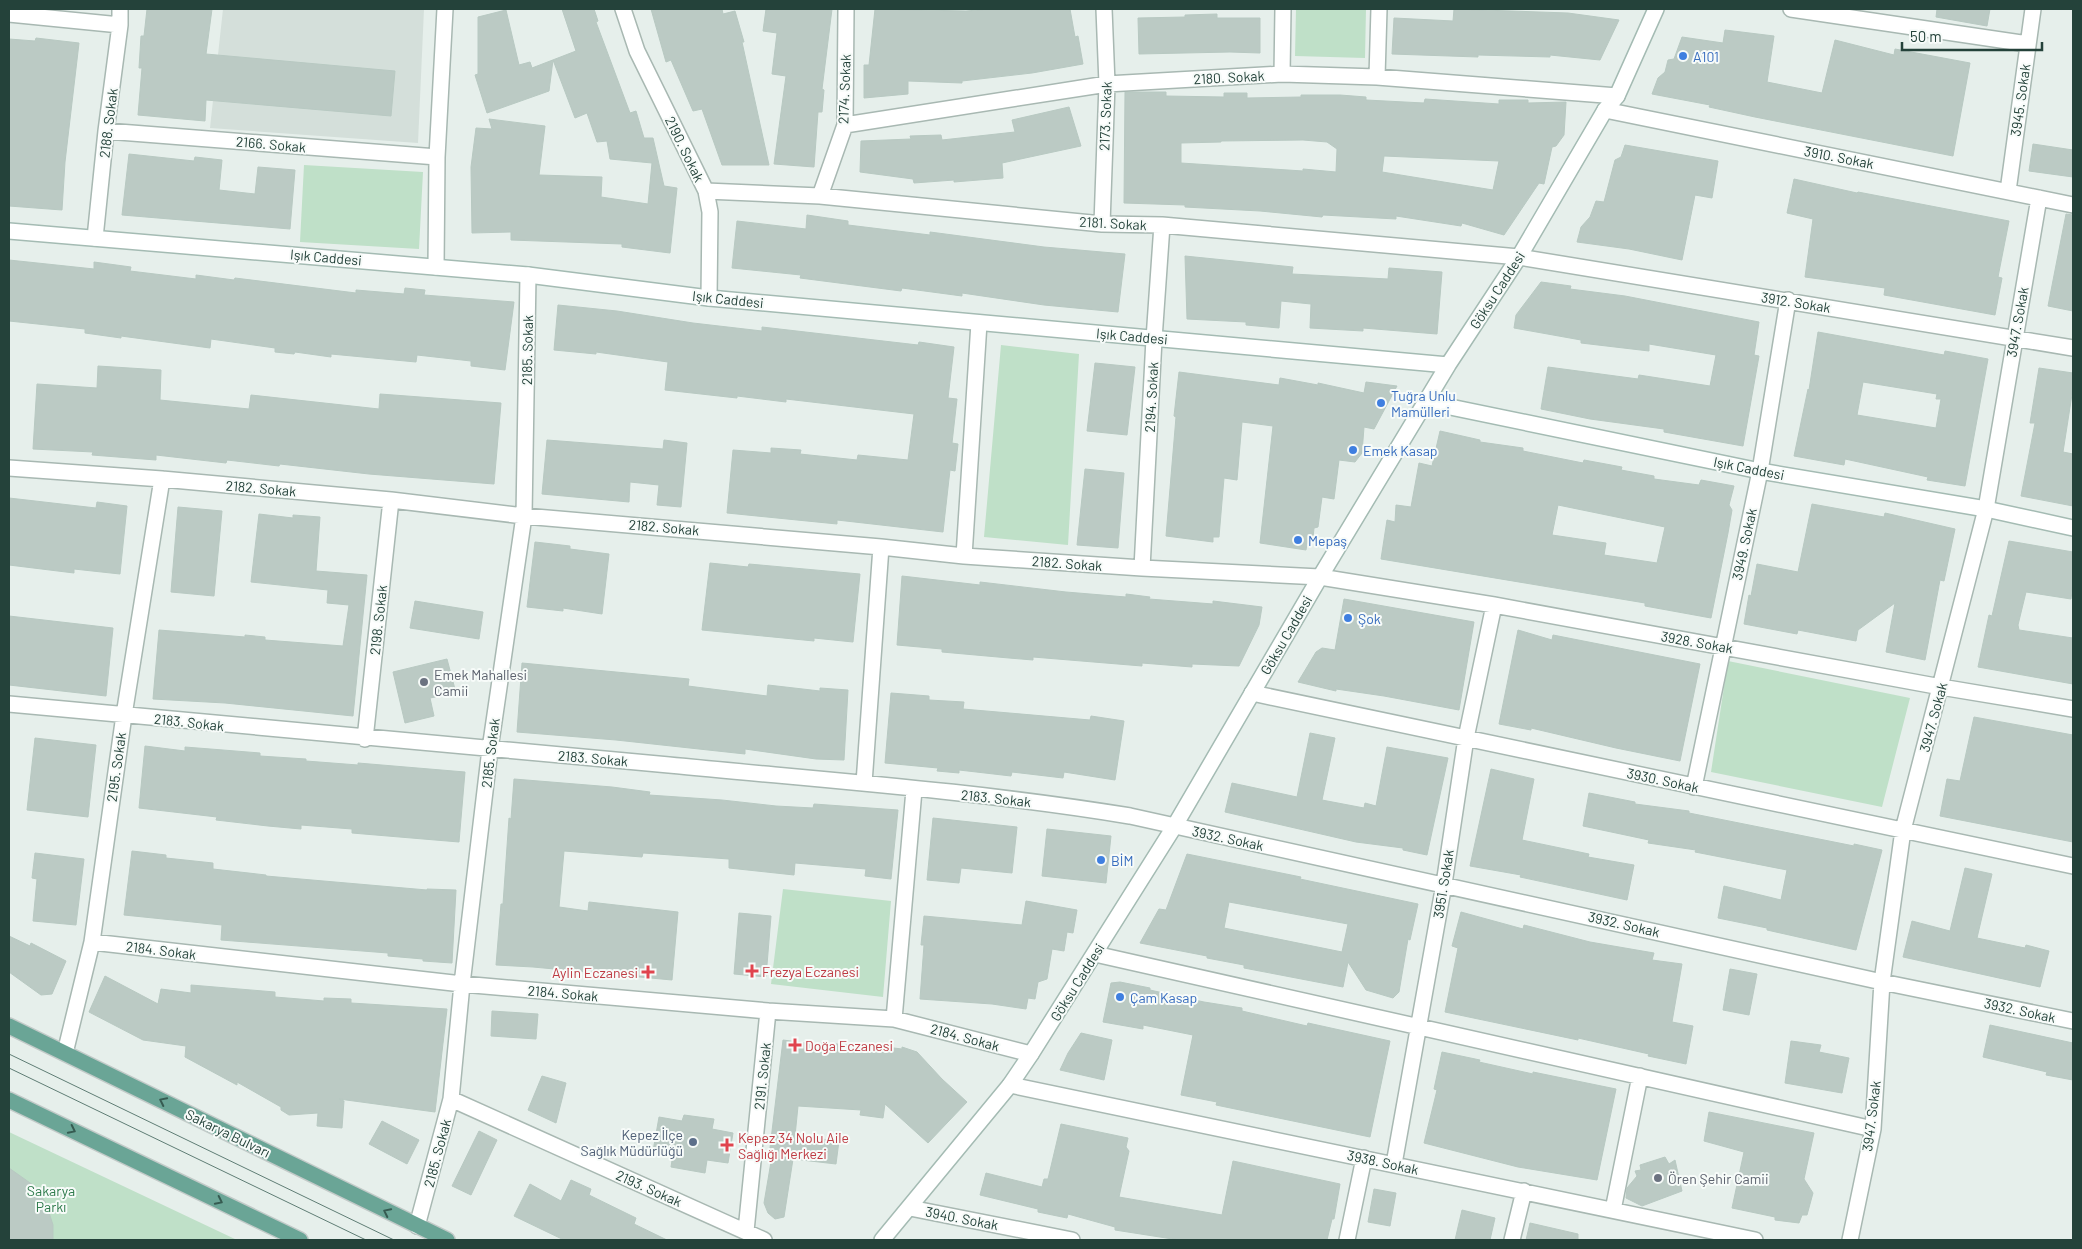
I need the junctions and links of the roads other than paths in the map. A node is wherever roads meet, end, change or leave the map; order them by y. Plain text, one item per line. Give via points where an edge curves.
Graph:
1 (120, 9) edge
2 (445, 9) edge
3 (623, 9) edge
4 (846, 9) edge
5 (1104, 9) edge
6 (1283, 9) edge
7 (1379, 9) edge
8 (1656, 9) edge
9 (1791, 9) edge
10 (2033, 9) edge
11 (9, 14) edge
12 (120, 25) junction
13 (2028, 44) junction
14 (1282, 74) junction
15 (1377, 77) junction
16 (1107, 84) junction
17 (1617, 96) junction
18 (1605, 110) junction
19 (844, 125) junction
20 (106, 131) junction
21 (437, 157) junction
22 (706, 191) junction
23 (2008, 191) junction
24 (820, 196) junction
25 (2039, 198) junction
26 (2073, 204) edge
27 (1102, 224) junction
28 (1162, 226) junction
29 (9, 231) edge
30 (95, 238) junction
31 (1520, 258) junction
32 (436, 267) junction
33 (528, 275) junction
34 (709, 298) junction
35 (1788, 300) junction
36 (979, 323) junction
37 (1154, 338) junction
38 (2014, 338) junction
39 (2073, 348) edge
40 (1448, 365) junction
41 (1426, 402) junction
42 (9, 468) edge
43 (1760, 471) junction
44 (162, 479) junction
45 (391, 500) junction
46 (1986, 509) junction
47 (524, 516) junction
48 (2073, 528) edge
49 (881, 546) junction
50 (964, 556) junction
51 (1142, 568) junction
52 (1320, 577) junction
53 (1494, 605) junction
54 (1722, 646) junction
55 (1941, 687) junction
56 (1252, 693) junction
57 (9, 704) edge
58 (2073, 709) edge
59 (124, 715) junction
60 (1466, 738) junction
61 (365, 739) junction
62 (490, 749) junction
63 (864, 783) junction
64 (1694, 787) junction
65 (914, 790) junction
66 (1174, 827) junction
67 (1903, 830) junction
68 (2073, 866) edge
69 (1444, 884) junction
70 (92, 942) junction
71 (1095, 954) junction
72 (1882, 982) junction
73 (462, 984) junction
74 (768, 1011) junction
75 (894, 1018) junction
76 (2073, 1021) edge
77 (9, 1026) edge
78 (1419, 1028) junction
79 (65, 1053) junction
80 (1031, 1054) junction
81 (1640, 1076) junction
82 (1010, 1085) junction
83 (9, 1095) edge
84 (9, 1100) edge
85 (451, 1100) junction
86 (28, 1109) junction
87 (1873, 1129) junction
88 (1364, 1158) junction
89 (1394, 1164) junction
90 (1524, 1191) junction
91 (910, 1208) junction
92 (1613, 1210) junction
93 (417, 1226) junction
94 (746, 1231) junction
95 (1031, 1236) edge
96 (300, 1240) edge
97 (447, 1240) edge
98 (764, 1240) edge
99 (882, 1240) edge
100 (1072, 1240) edge
101 (1347, 1240) edge
102 (1512, 1240) edge
103 (1755, 1240) edge
104 (1850, 1240) edge

1 - 12 street, 2188. Sokak
2 - 21 street
3 - 22 street, 2190. Sokak via 637,51
4 - 19 street, 2174. Sokak
5 - 16 street, 2173. Sokak
6 - 14 street
7 - 15 street
8 - 17 street, Göksu Caddesi
9 - 13 street
10 - 13 street, 3945. Sokak
11 - 12 street
12 - 20 street, 2188. Sokak
13 - 23 street, 3945. Sokak
14 - 15 street, 2180. Sokak
14 - 16 street, 2180. Sokak
15 - 17 street, 2180. Sokak
16 - 19 street, 2180. Sokak
16 - 27 street, 2173. Sokak
17 - 18 street, Göksu Caddesi
18 - 23 street, 3910. Sokak
18 - 31 street, Göksu Caddesi
19 - 24 street, 2174. Sokak
20 - 21 street, 2166. Sokak
20 - 30 street, 2188. Sokak
21 - 32 street
22 - 24 street, 2181. Sokak
22 - 34 street, 2190. Sokak via 710,212
23 - 25 street, 3910. Sokak
24 - 27 street, 2181. Sokak
25 - 26 street, 3910. Sokak
25 - 38 street, 3947. Sokak
27 - 28 street, 2181. Sokak
28 - 31 street, 2181. Sokak
28 - 37 street, 2194. Sokak
29 - 30 street, Işık Caddesi
30 - 32 street, Işık Caddesi
31 - 35 street, 3912. Sokak
31 - 40 street, Göksu Caddesi
32 - 33 street, Işık Caddesi
33 - 34 street, Işık Caddesi
33 - 47 street, 2185. Sokak
34 - 36 street, Işık Caddesi
35 - 38 street, 3912. Sokak
35 - 43 street, 3949. Sokak
36 - 37 street, Işık Caddesi
36 - 50 street
37 - 40 street, Işık Caddesi
37 - 51 street, 2194. Sokak
38 - 39 street, 3912. Sokak
38 - 46 street, 3947. Sokak
40 - 41 street, Göksu Caddesi
41 - 43 street, Işık Caddesi
41 - 52 street, Göksu Caddesi
42 - 44 street, 2182. Sokak
43 - 46 street, Işık Caddesi
43 - 54 street, 3949. Sokak
44 - 45 street, 2182. Sokak
44 - 59 street, 2195. Sokak
45 - 47 street, 2182. Sokak
45 - 61 street, 2198. Sokak
46 - 48 street, Işık Caddesi
46 - 55 street, 3947. Sokak
47 - 49 street, 2182. Sokak
47 - 62 street, 2185. Sokak
49 - 50 street, 2182. Sokak
49 - 63 street
50 - 51 street, 2182. Sokak
51 - 52 street, 2182. Sokak
52 - 53 street, 3928. Sokak
52 - 56 street, Göksu Caddesi
53 - 54 street, 3928. Sokak
53 - 60 street, 3951. Sokak
54 - 55 street, 3928. Sokak
54 - 64 street, 3949. Sokak
55 - 58 street, 3928. Sokak
55 - 67 street, 3947. Sokak
56 - 60 street, 3930. Sokak
56 - 66 street, Göksu Caddesi
57 - 59 street, 2183. Sokak
59 - 61 street, 2183. Sokak
59 - 70 street, 2195. Sokak
60 - 64 street, 3930. Sokak
60 - 69 street, 3951. Sokak
61 - 62 street, 2183. Sokak
62 - 63 street, 2183. Sokak
62 - 73 street, 2185. Sokak
63 - 65 street, 2183. Sokak
64 - 67 street, 3930. Sokak
65 - 66 street, 2183. Sokak via 1072,807
65 - 75 street
66 - 69 street, 3932. Sokak
66 - 71 street, Göksu Caddesi
67 - 68 street, 3930. Sokak
67 - 72 street, 3947. Sokak
69 - 72 street, 3932. Sokak
69 - 78 street, 3951. Sokak
70 - 73 street, 2184. Sokak
70 - 79 street, 2195. Sokak
71 - 78 street
71 - 80 street, Göksu Caddesi
72 - 76 street, 3932. Sokak
72 - 87 street, 3947. Sokak
73 - 74 street, 2184. Sokak
73 - 85 street, 2185. Sokak
74 - 75 street, 2184. Sokak
74 - 94 street, 2191. Sokak
75 - 80 street, 2184. Sokak
77 - 79 main road, Sakarya Bulvarı
78 - 81 street
78 - 89 street, 3951. Sokak
93 -> 79 main road, Sakarya Bulvarı
80 - 82 street, Göksu Caddesi
81 - 87 street
81 - 92 street
82 - 88 street, 3938. Sokak
82 - 91 street, Göksu Caddesi
83 - 86 main road
84 - 86 main road
85 - 93 street, 2185. Sokak
85 - 94 street, 2193. Sokak
86 -> 96 main road
87 - 104 street, 3947. Sokak
88 - 89 street, 3938. Sokak
88 - 101 street
89 - 90 street, 3938. Sokak
90 - 92 street, 3938. Sokak
90 - 102 street
91 - 95 street, 3940. Sokak
91 - 99 street, Göksu Caddesi
92 - 103 street, 3938. Sokak
93 - 97 main road, Sakarya Bulvarı
94 - 98 street, 2193. Sokak
95 - 100 street, 3940. Sokak

